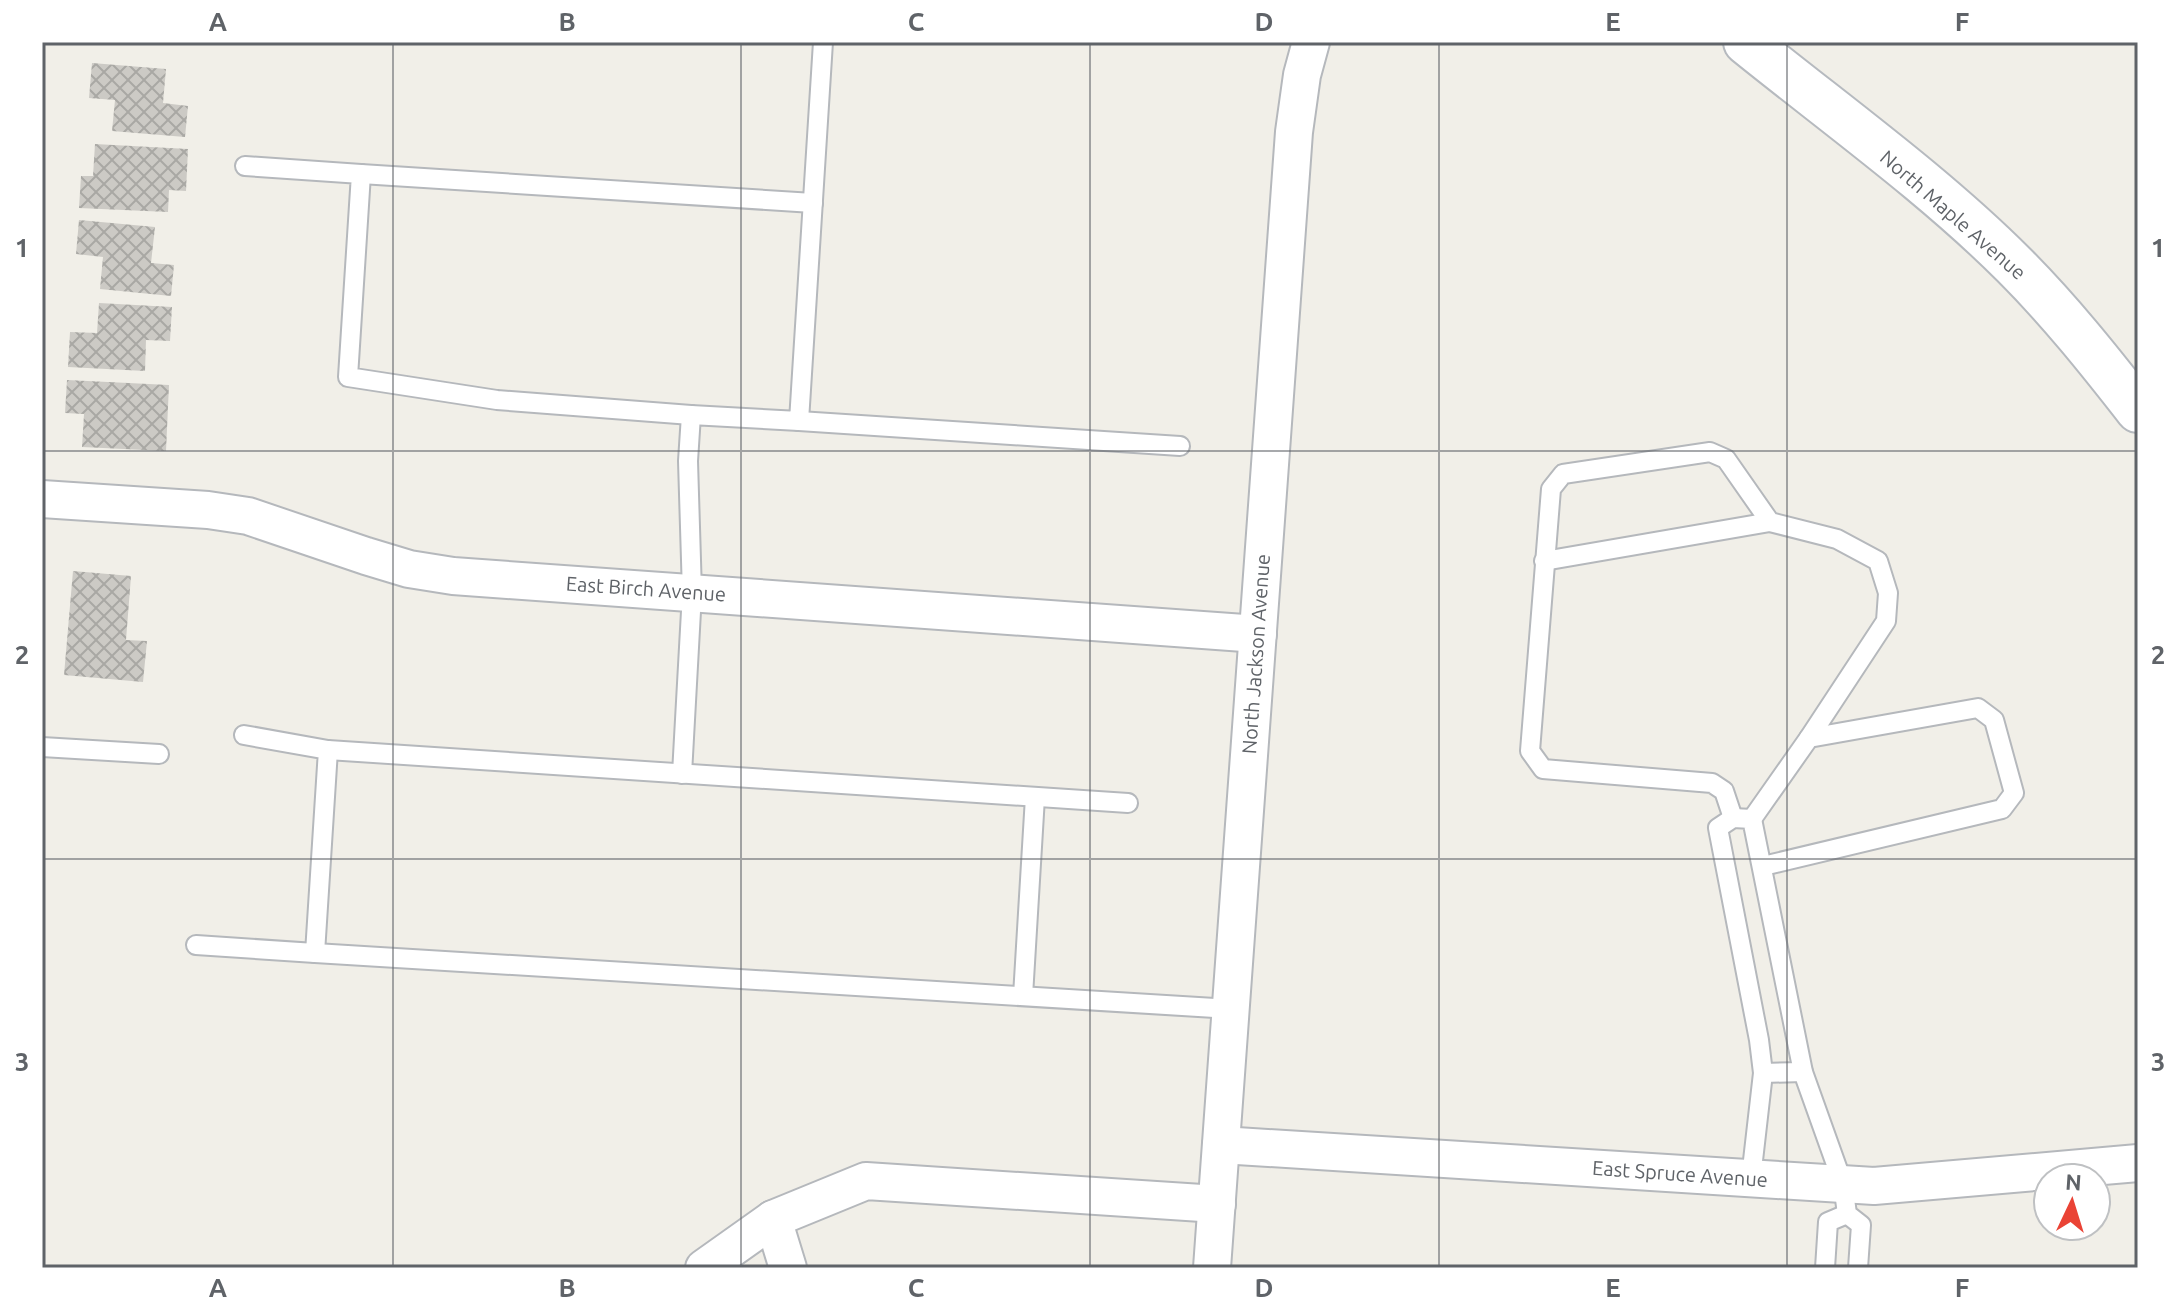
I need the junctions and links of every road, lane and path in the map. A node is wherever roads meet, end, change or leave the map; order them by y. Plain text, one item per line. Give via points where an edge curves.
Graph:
1 (823, 42) edge
2 (1311, 42) edge
3 (1746, 42) edge
4 (245, 166) dead end
5 (361, 174) junction
6 (813, 203) junction
7 (2132, 390) edge
8 (691, 415) junction
9 (799, 421) junction
10 (1180, 446) dead end
11 (42, 499) edge
12 (1770, 522) junction
13 (1544, 561) junction
14 (692, 593) junction
15 (1258, 634) junction
16 (244, 735) dead end
17 (1809, 738) junction
18 (42, 747) edge
19 (328, 750) junction
20 (159, 754) dead end
21 (682, 774) junction
22 (1035, 797) junction
23 (1128, 803) dead end
24 (1742, 818) junction
25 (1763, 866) junction
26 (196, 945) dead end
27 (315, 953) junction
28 (1023, 996) junction
29 (1231, 1009) junction
30 (1803, 1072) junction
31 (1763, 1073) junction
32 (1221, 1145) junction
33 (2138, 1163) edge
34 (1751, 1178) junction
35 (1845, 1199) junction
36 (1217, 1204) junction
37 (773, 1219) junction
38 (704, 1268) edge
39 (788, 1268) edge
40 (1212, 1268) edge
41 (1825, 1268) edge
42 (1858, 1268) edge

1 - 6 lane
2 - 15 street, North Jackson Avenue via 1294,132
3 - 7 street, North Maple Avenue via 1946,203 2014,265
4 - 5 lane
5 - 6 lane
5 - 8 lane via 348,377 512,402
6 - 9 lane
8 - 9 lane
8 - 14 lane
9 - 10 lane
11 - 14 street, East Birch Avenue via 248,516 380,561 453,576
12 - 13 lane
12 - 13 lane via 1726,459 1710,452 1563,474 1551,489
12 - 17 lane via 1837,539 1878,561 1888,593 1886,621
13 - 24 lane via 1530,751 1543,769 1712,783
14 - 15 street, East Birch Avenue
14 - 21 lane
15 - 29 street, North Jackson Avenue
16 - 19 lane
17 - 24 lane
17 - 25 lane via 1978,708 1994,720 2014,793 2002,809
18 - 20 lane
19 - 21 lane
19 - 27 lane
21 - 22 lane
22 - 23 lane
22 - 28 lane
24 - 25 lane
24 - 31 lane via 1718,828
25 - 30 lane
26 - 27 lane
27 - 28 lane
28 - 29 lane
29 - 32 street, North Jackson Avenue
30 - 31 lane
30 - 35 lane
31 - 34 lane
32 - 34 street, East Spruce Avenue
32 - 36 street, North Jackson Avenue
33 - 35 street, East Spruce Avenue via 1874,1186
34 - 35 street, East Spruce Avenue
35 - 41 lane via 1828,1222
35 - 42 lane via 1861,1225
36 - 37 street via 866,1181
36 - 40 street, North Jackson Avenue
37 - 38 street
37 - 39 street

